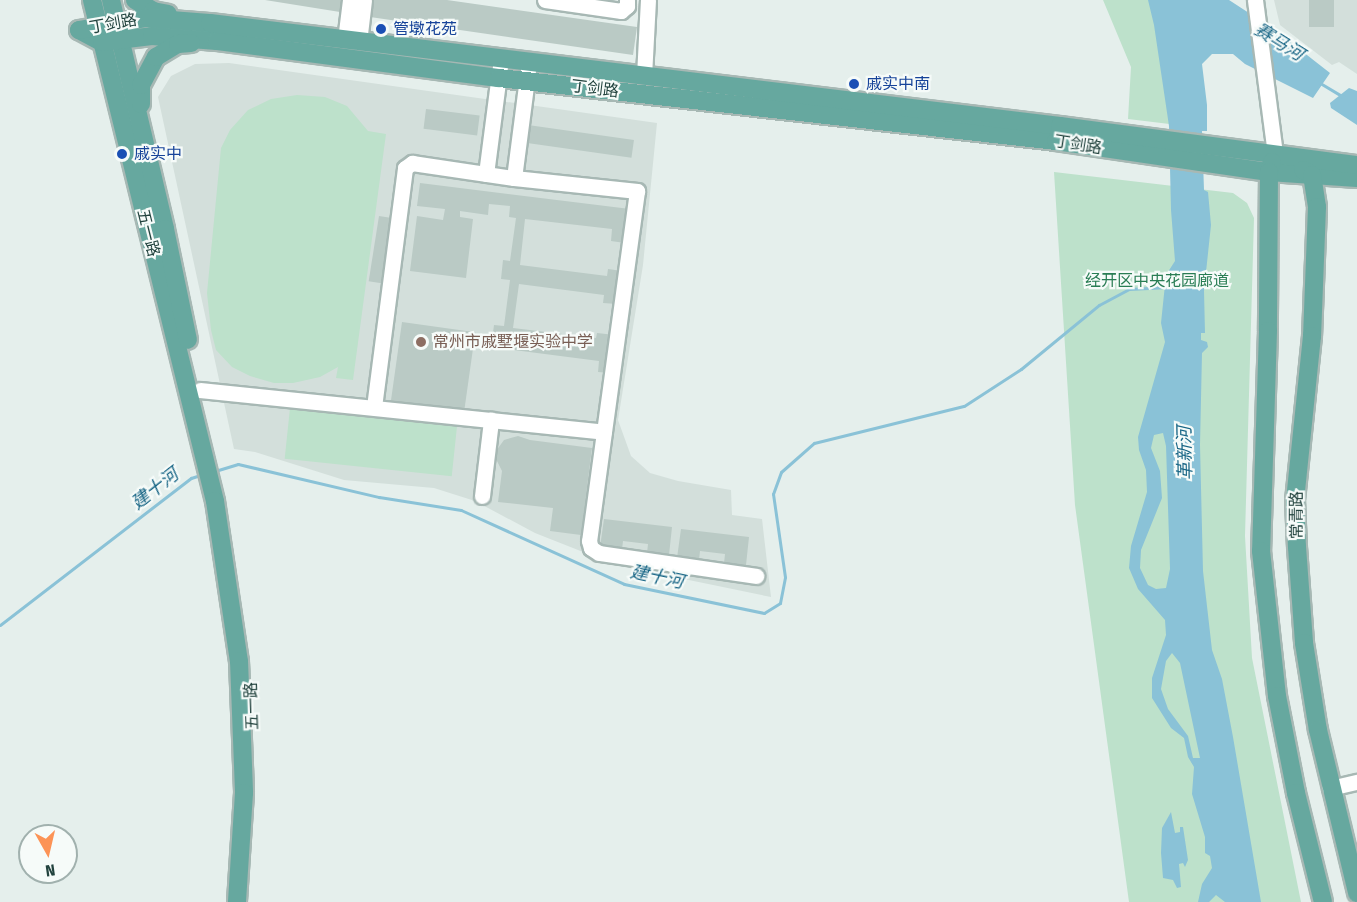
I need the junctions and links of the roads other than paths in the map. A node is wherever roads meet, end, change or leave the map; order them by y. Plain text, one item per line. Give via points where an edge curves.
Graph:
1 (92, 0) edge
2 (111, 0) edge
3 (135, 0) edge
4 (350, 0) edge
5 (364, 0) edge
6 (545, 0) edge
7 (627, 0) edge
8 (632, 0) edge
9 (648, 3) edge
10 (1256, 5) edge
11 (193, 21) junction
12 (109, 32) junction
13 (209, 40) junction
14 (352, 41) junction
15 (501, 59) junction
16 (529, 63) junction
17 (644, 76) junction
18 (499, 78) junction
19 (526, 81) junction
20 (141, 127) junction
21 (1163, 149) junction
22 (1272, 163) junction
23 (1357, 165) edge
24 (486, 174) junction
25 (1312, 175) junction
26 (514, 178) junction
27 (1357, 178) edge
28 (200, 390) junction
29 (374, 407) junction
30 (491, 420) junction
31 (604, 432) junction
32 (213, 471) junction
33 (482, 496) dead end
34 (756, 576) dead end
35 (1357, 782) edge
36 (1330, 788) junction
37 (1357, 893) edge
38 (237, 902) edge
39 (249, 902) edge
40 (1323, 902) edge

1 - 12 main road, 五一路
2 - 12 main road, 五一路
3 - 11 main road via 153,11
4 - 14 street
5 - 14 street
6 - 7 street via 621,11
8 - 9 street
9 - 17 street
10 - 22 street via 1267,80
11 - 12 main road, 丁剑路 via 145,18
11 - 14 main road, 丁剑路
12 - 13 main road, 丁剑路
12 - 20 main road, 五一路
12 - 32 main road, 五一路
13 - 18 main road, 丁剑路
13 - 20 main road via 178,44 156,57 141,85
14 - 15 main road, 丁剑路
15 - 16 main road, 丁剑路
15 - 18 street
16 - 17 main road, 丁剑路
16 - 19 street
17 - 21 main road, 丁剑路 via 1060,126
18 - 19 main road, 丁剑路
18 - 24 street
19 - 21 main road, 丁剑路 via 1056,141
19 - 26 street
20 - 28 main road, 五一路
21 - 22 main road, 丁剑路
22 - 23 main road, 丁剑路
22 - 25 main road
22 - 40 main road via 1261,551 1279,707
24 - 26 street
24 - 29 street via 411,163 405,168
25 - 27 main road
25 - 36 main road, 常青路 via 1317,207 1312,336 1295,500 1305,643
26 - 31 street via 637,191
28 - 29 street
28 - 32 main road, 五一路
29 - 30 street
30 - 31 street
30 - 33 street
31 - 34 street via 591,548 599,553
32 - 38 main road, 五一路 via 239,661 244,793
32 - 39 main road, 五一路 via 250,667 255,794
35 - 36 street
36 - 37 main road, 常青路

